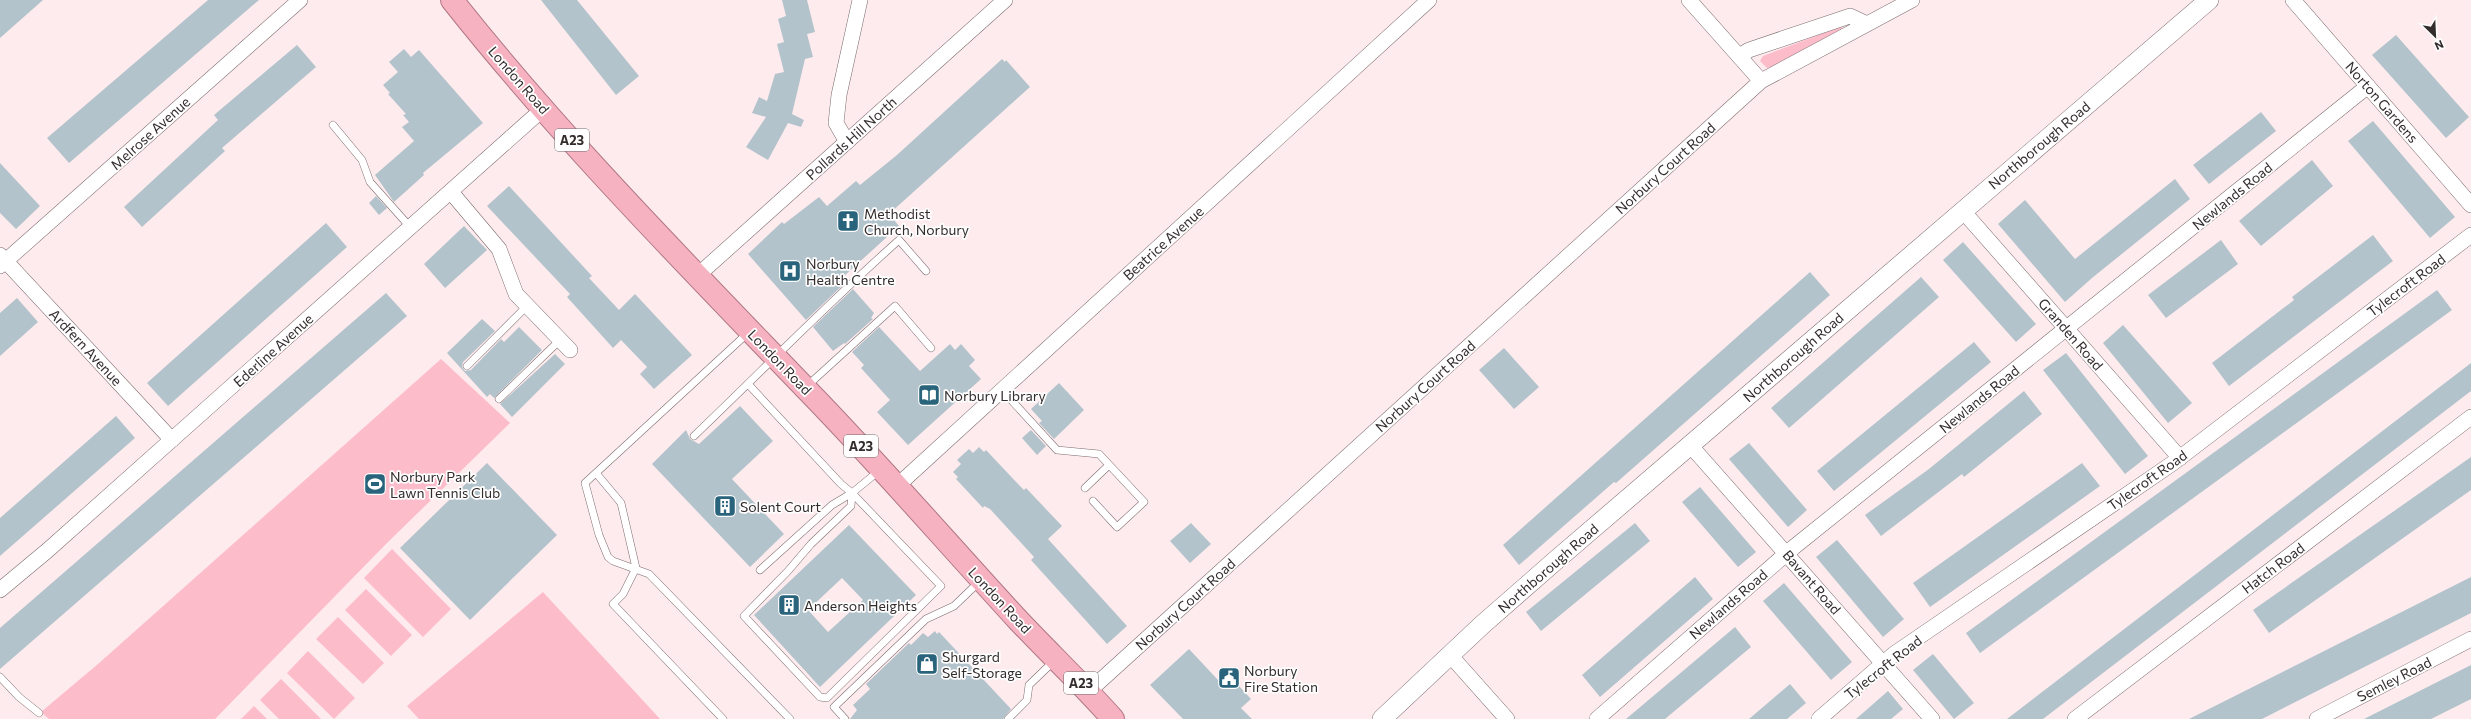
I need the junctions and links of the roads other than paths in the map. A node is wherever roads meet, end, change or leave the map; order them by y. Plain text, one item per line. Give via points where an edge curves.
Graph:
1 (300, 0) edge
2 (452, 0) edge
3 (860, 0) edge
4 (1005, 0) edge
5 (1429, 0) edge
6 (1689, 0) edge
7 (1912, 0) edge
8 (2209, 0) edge
9 (2293, 0) edge
10 (1867, 24) junction
11 (1740, 56) junction
12 (1761, 81) junction
13 (2368, 86) junction
14 (544, 108) junction
15 (333, 125) dead end
16 (847, 142) junction
17 (451, 192) junction
18 (2471, 204) edge
19 (1962, 210) junction
20 (411, 228) junction
21 (2471, 235) edge
22 (2, 261) edge
23 (926, 271) dead end
24 (697, 276) junction
25 (527, 306) junction
26 (2066, 328) junction
27 (750, 331) junction
28 (565, 345) joint
29 (931, 348) dead end
30 (776, 358) junction
31 (467, 366) dead end
32 (748, 384) junction
33 (805, 388) junction
34 (1002, 390) junction
35 (499, 399) dead end
36 (2471, 417) edge
37 (694, 436) dead end
38 (172, 440) junction
39 (1690, 445) junction
40 (2180, 458) junction
41 (1110, 465) junction
42 (881, 468) junction
43 (596, 473) junction
44 (897, 486) junction
45 (1085, 488) dead end
46 (852, 493) junction
47 (1093, 501) dead end
48 (1787, 554) junction
49 (636, 568) junction
50 (760, 570) dead end
51 (981, 579) junction
52 (0, 590) edge
53 (2471, 639) edge
54 (1450, 654) junction
55 (1056, 659) junction
56 (1883, 663) junction
57 (0, 677) edge
58 (1089, 691) junction
59 (39, 713) dead end
60 (723, 719) edge
61 (790, 719) edge
62 (845, 719) edge
63 (1008, 719) edge
64 (1113, 719) edge
65 (1382, 719) edge
66 (1507, 719) edge
67 (1597, 719) edge
68 (1819, 719) edge
69 (1932, 719) edge
70 (2075, 719) edge
71 (2317, 719) edge

1 - 22 street, Melrose Avenue
2 - 14 highway, London Road / A23
3 - 16 street via 843,70 837,116 838,128
4 - 16 street, Pollards Hill North
5 - 34 street, Beatrice Avenue
6 - 11 street
7 - 10 street, Norbury Court Road
8 - 19 street, Northborough Road
9 - 13 street, Norton Gardens
10 - 11 street via 1850,16 1750,50
10 - 12 street, Norbury Court Road
11 - 12 street
12 - 58 street, Norbury Court Road
13 - 18 street, Norton Gardens
13 - 26 street, Newlands Road
14 - 17 street, Ederline Avenue
14 - 24 highway, London Road / A23
15 - 20 lane via 362,160 370,182
16 - 24 street, Pollards Hill North
17 - 20 street, Ederline Avenue
17 - 25 street via 499,249 512,287
19 - 26 street, Granden Road
19 - 39 street, Northborough Road
20 - 38 street, Ederline Avenue
21 - 40 street, Tylecroft Road
22 - 38 street, Ardfern Avenue
23 - 30 lane via 899,240 806,325
24 - 27 highway, London Road / A23
25 - 28 street
25 - 31 lane
26 - 40 street, Granden Road
26 - 48 street, Newlands Road
27 - 30 highway, London Road / A23
27 - 43 lane
28 - 35 lane
29 - 33 lane via 895,306
30 - 32 lane
30 - 33 highway, London Road / A23
32 - 37 lane
32 - 46 lane
33 - 42 highway, London Road / A23
34 - 41 lane via 1058,450 1099,454
34 - 44 street, Beatrice Avenue
36 - 70 street, Hatch Road
38 - 52 street, Ederline Avenue
39 - 48 street, Bavant Road
39 - 54 street, Northborough Road
40 - 56 street, Tylecroft Road
41 - 45 lane
41 - 47 lane via 1144,502 1117,527
42 - 44 highway, London Road / A23
42 - 46 lane
43 - 49 lane via 621,503
43 - 49 lane via 585,483 604,550 613,561
44 - 51 highway, London Road / A23
46 - 46 lane via 941,586 827,698 820,697 744,616 811,544 851,506
46 - 50 lane via 832,505
48 - 56 street, Bavant Road
48 - 67 street, Newlands Road
49 - 60 lane via 623,594 613,604
49 - 61 lane via 649,574
51 - 55 highway, London Road / A23
51 - 62 lane via 954,606 926,620 834,707
53 - 71 street, Semley Road
54 - 65 street, Northborough Road
54 - 66 street
55 - 58 highway, London Road / A23
55 - 63 lane via 1029,685 1027,700
56 - 68 street, Tylecroft Road
56 - 69 street, Bavant Road
57 - 59 lane
58 - 64 highway, London Road / A23

